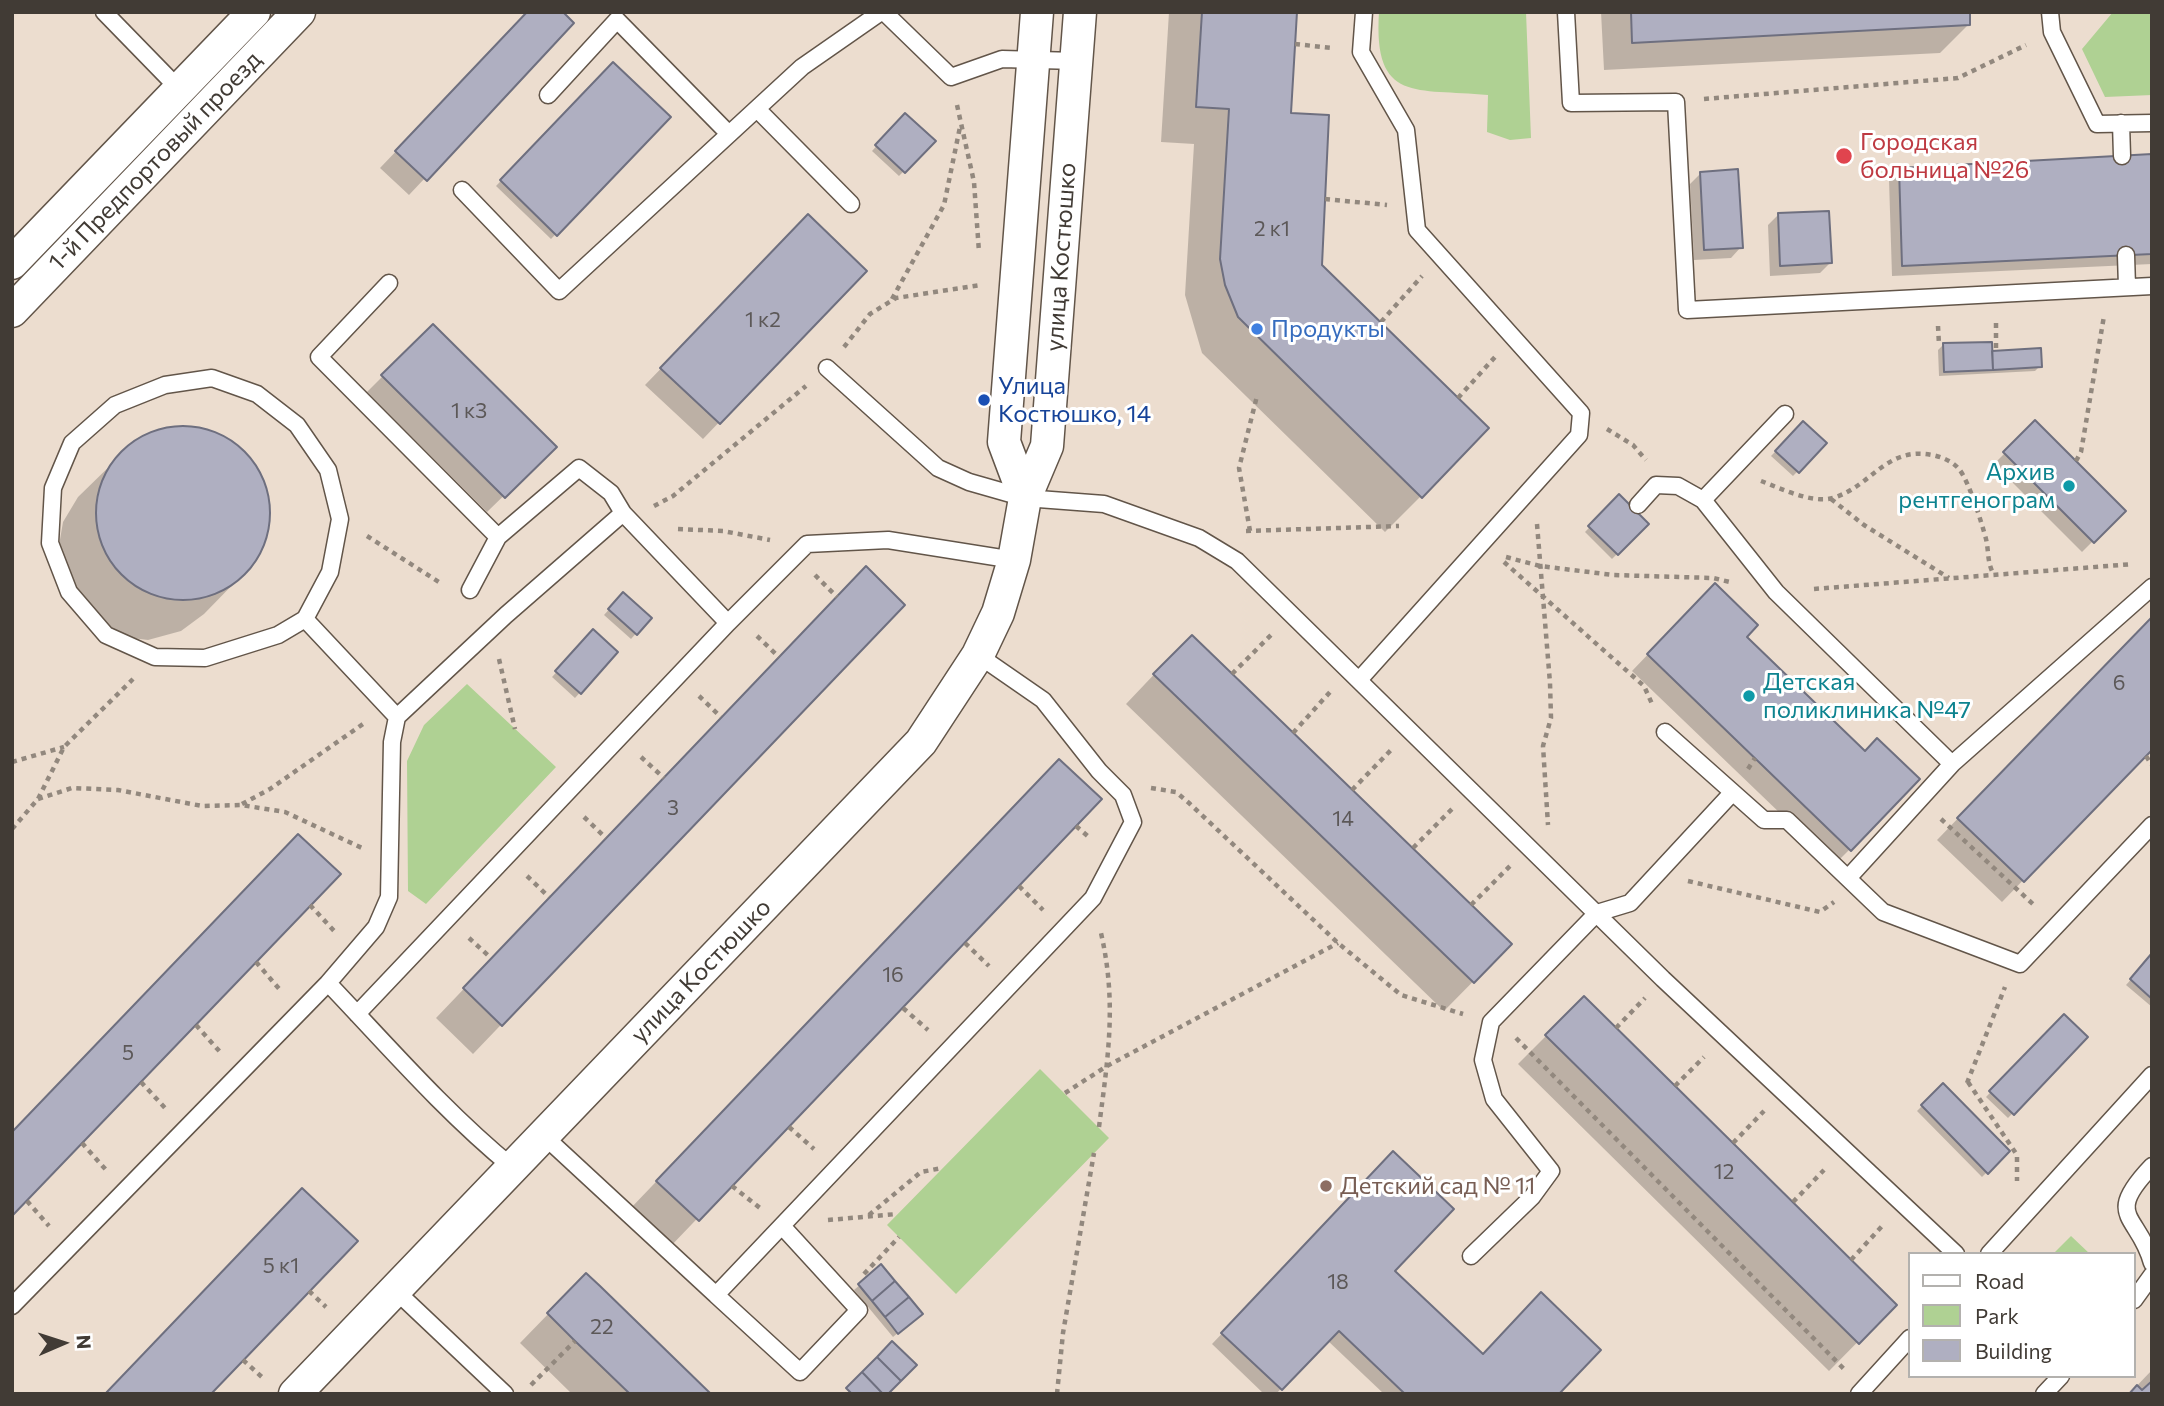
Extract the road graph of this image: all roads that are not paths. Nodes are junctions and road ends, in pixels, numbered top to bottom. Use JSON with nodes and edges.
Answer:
{"nodes":[{"id":1,"x":104,"y":12,"type":"edge"},
{"id":2,"x":254,"y":12,"type":"edge"},
{"id":3,"x":299,"y":12,"type":"edge"},
{"id":4,"x":883,"y":12,"type":"edge"},
{"id":5,"x":1037,"y":12,"type":"edge"},
{"id":6,"x":1080,"y":12,"type":"edge"},
{"id":7,"x":1364,"y":12,"type":"edge"},
{"id":8,"x":1566,"y":12,"type":"edge"},
{"id":9,"x":2050,"y":12,"type":"edge"},
{"id":10,"x":1034,"y":57,"type":"junction"},
{"id":11,"x":1076,"y":61,"type":"junction"},
{"id":12,"x":180,"y":90,"type":"junction"},
{"id":13,"x":548,"y":95,"type":"dead end"},
{"id":14,"x":757,"y":108,"type":"junction"},
{"id":15,"x":2121,"y":123,"type":"junction"},
{"id":16,"x":2152,"y":123,"type":"edge"},
{"id":17,"x":729,"y":134,"type":"junction"},
{"id":18,"x":2122,"y":156,"type":"dead end"},
{"id":19,"x":462,"y":190,"type":"dead end"},
{"id":20,"x":851,"y":204,"type":"dead end"},
{"id":21,"x":2126,"y":255,"type":"dead end"},
{"id":22,"x":12,"y":263,"type":"edge"},
{"id":23,"x":389,"y":283,"type":"dead end"},
{"id":24,"x":2152,"y":286,"type":"edge"},
{"id":25,"x":2127,"y":287,"type":"junction"},
{"id":26,"x":12,"y":311,"type":"edge"},
{"id":27,"x":827,"y":368,"type":"road end"},
{"id":28,"x":1785,"y":414,"type":"dead end"},
{"id":29,"x":1025,"y":498,"type":"junction"},
{"id":30,"x":1703,"y":500,"type":"junction"},
{"id":31,"x":1638,"y":505,"type":"dead end"},
{"id":32,"x":626,"y":516,"type":"junction"},
{"id":33,"x":498,"y":537,"type":"junction"},
{"id":34,"x":1014,"y":560,"type":"junction"},
{"id":35,"x":2152,"y":587,"type":"edge"},
{"id":36,"x":470,"y":590,"type":"dead end"},
{"id":37,"x":305,"y":619,"type":"junction"},
{"id":38,"x":728,"y":623,"type":"junction"},
{"id":39,"x":978,"y":655,"type":"junction"},
{"id":40,"x":1354,"y":676,"type":"junction"},
{"id":41,"x":392,"y":712,"type":"junction"},
{"id":42,"x":1665,"y":732,"type":"dead end"},
{"id":43,"x":1952,"y":764,"type":"junction"},
{"id":44,"x":1732,"y":793,"type":"junction"},
{"id":45,"x":2152,"y":825,"type":"edge"},
{"id":46,"x":1853,"y":881,"type":"junction"},
{"id":47,"x":1597,"y":913,"type":"junction"},
{"id":48,"x":328,"y":984,"type":"junction"},
{"id":49,"x":357,"y":1013,"type":"junction"},
{"id":50,"x":2152,"y":1075,"type":"edge"},
{"id":51,"x":543,"y":1135,"type":"junction"},
{"id":52,"x":2152,"y":1166,"type":"edge"},
{"id":53,"x":512,"y":1167,"type":"junction"},
{"id":54,"x":782,"y":1226,"type":"junction"},
{"id":55,"x":1954,"y":1252,"type":"edge"},
{"id":56,"x":1991,"y":1252,"type":"edge"},
{"id":57,"x":1471,"y":1256,"type":"dead end"},
{"id":58,"x":2152,"y":1263,"type":"edge"},
{"id":59,"x":2152,"y":1275,"type":"edge"},
{"id":60,"x":395,"y":1290,"type":"junction"},
{"id":61,"x":716,"y":1295,"type":"junction"},
{"id":62,"x":2136,"y":1297,"type":"edge"},
{"id":63,"x":12,"y":1306,"type":"edge"},
{"id":64,"x":1909,"y":1339,"type":"edge"},
{"id":65,"x":2059,"y":1378,"type":"edge"},
{"id":66,"x":1861,"y":1391,"type":"edge"},
{"id":67,"x":295,"y":1394,"type":"edge"},
{"id":68,"x":505,"y":1394,"type":"edge"},
{"id":69,"x":2044,"y":1394,"type":"edge"}],
"edges":[{"from":1,"to":12,"type":"lane"},
{"from":2,"to":12,"type":"street","name":"1-й Предпортовый проезд"},
{"from":3,"to":26,"type":"street","name":"1-й Предпортовый проезд"},
{"from":4,"to":10,"type":"lane"},
{"from":4,"to":14,"type":"lane"},
{"from":5,"to":10,"type":"street","name":"улица Костюшко"},
{"from":6,"to":11,"type":"street","name":"улица Костюшко"},
{"from":7,"to":40,"type":"lane"},
{"from":8,"to":25,"type":"lane"},
{"from":9,"to":15,"type":"lane"},
{"from":10,"to":11,"type":"lane"},
{"from":10,"to":29,"type":"street","name":"улица Костюшко"},
{"from":11,"to":29,"type":"street","name":"улица Костюшко"},
{"from":12,"to":22,"type":"street","name":"1-й Предпортовый проезд"},
{"from":13,"to":17,"type":"lane"},
{"from":14,"to":17,"type":"lane"},
{"from":14,"to":20,"type":"lane"},
{"from":15,"to":16,"type":"lane"},
{"from":15,"to":18,"type":"lane"},
{"from":17,"to":19,"type":"lane"},
{"from":21,"to":25,"type":"lane"},
{"from":23,"to":33,"type":"lane"},
{"from":24,"to":25,"type":"lane"},
{"from":27,"to":29,"type":"lane"},
{"from":28,"to":30,"type":"lane"},
{"from":29,"to":34,"type":"street","name":"улица Костюшко"},
{"from":29,"to":40,"type":"lane"},
{"from":30,"to":31,"type":"lane"},
{"from":30,"to":43,"type":"lane"},
{"from":32,"to":33,"type":"lane"},
{"from":32,"to":38,"type":"lane"},
{"from":32,"to":41,"type":"lane"},
{"from":33,"to":36,"type":"lane"},
{"from":34,"to":38,"type":"lane"},
{"from":34,"to":39,"type":"street","name":"улица Костюшко"},
{"from":35,"to":43,"type":"lane"},
{"from":37,"to":37,"type":"lane"},
{"from":37,"to":41,"type":"lane"},
{"from":38,"to":49,"type":"lane"},
{"from":39,"to":51,"type":"street","name":"улица Костюшко"},
{"from":39,"to":54,"type":"lane"},
{"from":40,"to":47,"type":"lane"},
{"from":41,"to":48,"type":"lane"},
{"from":42,"to":44,"type":"lane"},
{"from":43,"to":46,"type":"lane"},
{"from":44,"to":46,"type":"lane"},
{"from":44,"to":47,"type":"lane"},
{"from":45,"to":46,"type":"lane"},
{"from":47,"to":55,"type":"lane"},
{"from":47,"to":57,"type":"lane"},
{"from":48,"to":49,"type":"lane"},
{"from":48,"to":63,"type":"lane"},
{"from":49,"to":53,"type":"lane"},
{"from":50,"to":56,"type":"lane"},
{"from":51,"to":53,"type":"street","name":"улица Костюшко"},
{"from":51,"to":61,"type":"lane"},
{"from":52,"to":58,"type":"lane"},
{"from":53,"to":60,"type":"street","name":"улица Костюшко"},
{"from":54,"to":61,"type":"lane"},
{"from":54,"to":61,"type":"lane"},
{"from":59,"to":62,"type":"lane"},
{"from":60,"to":67,"type":"street","name":"улица Костюшко"},
{"from":60,"to":68,"type":"lane"},
{"from":64,"to":66,"type":"lane"},
{"from":65,"to":69,"type":"lane"}]}
